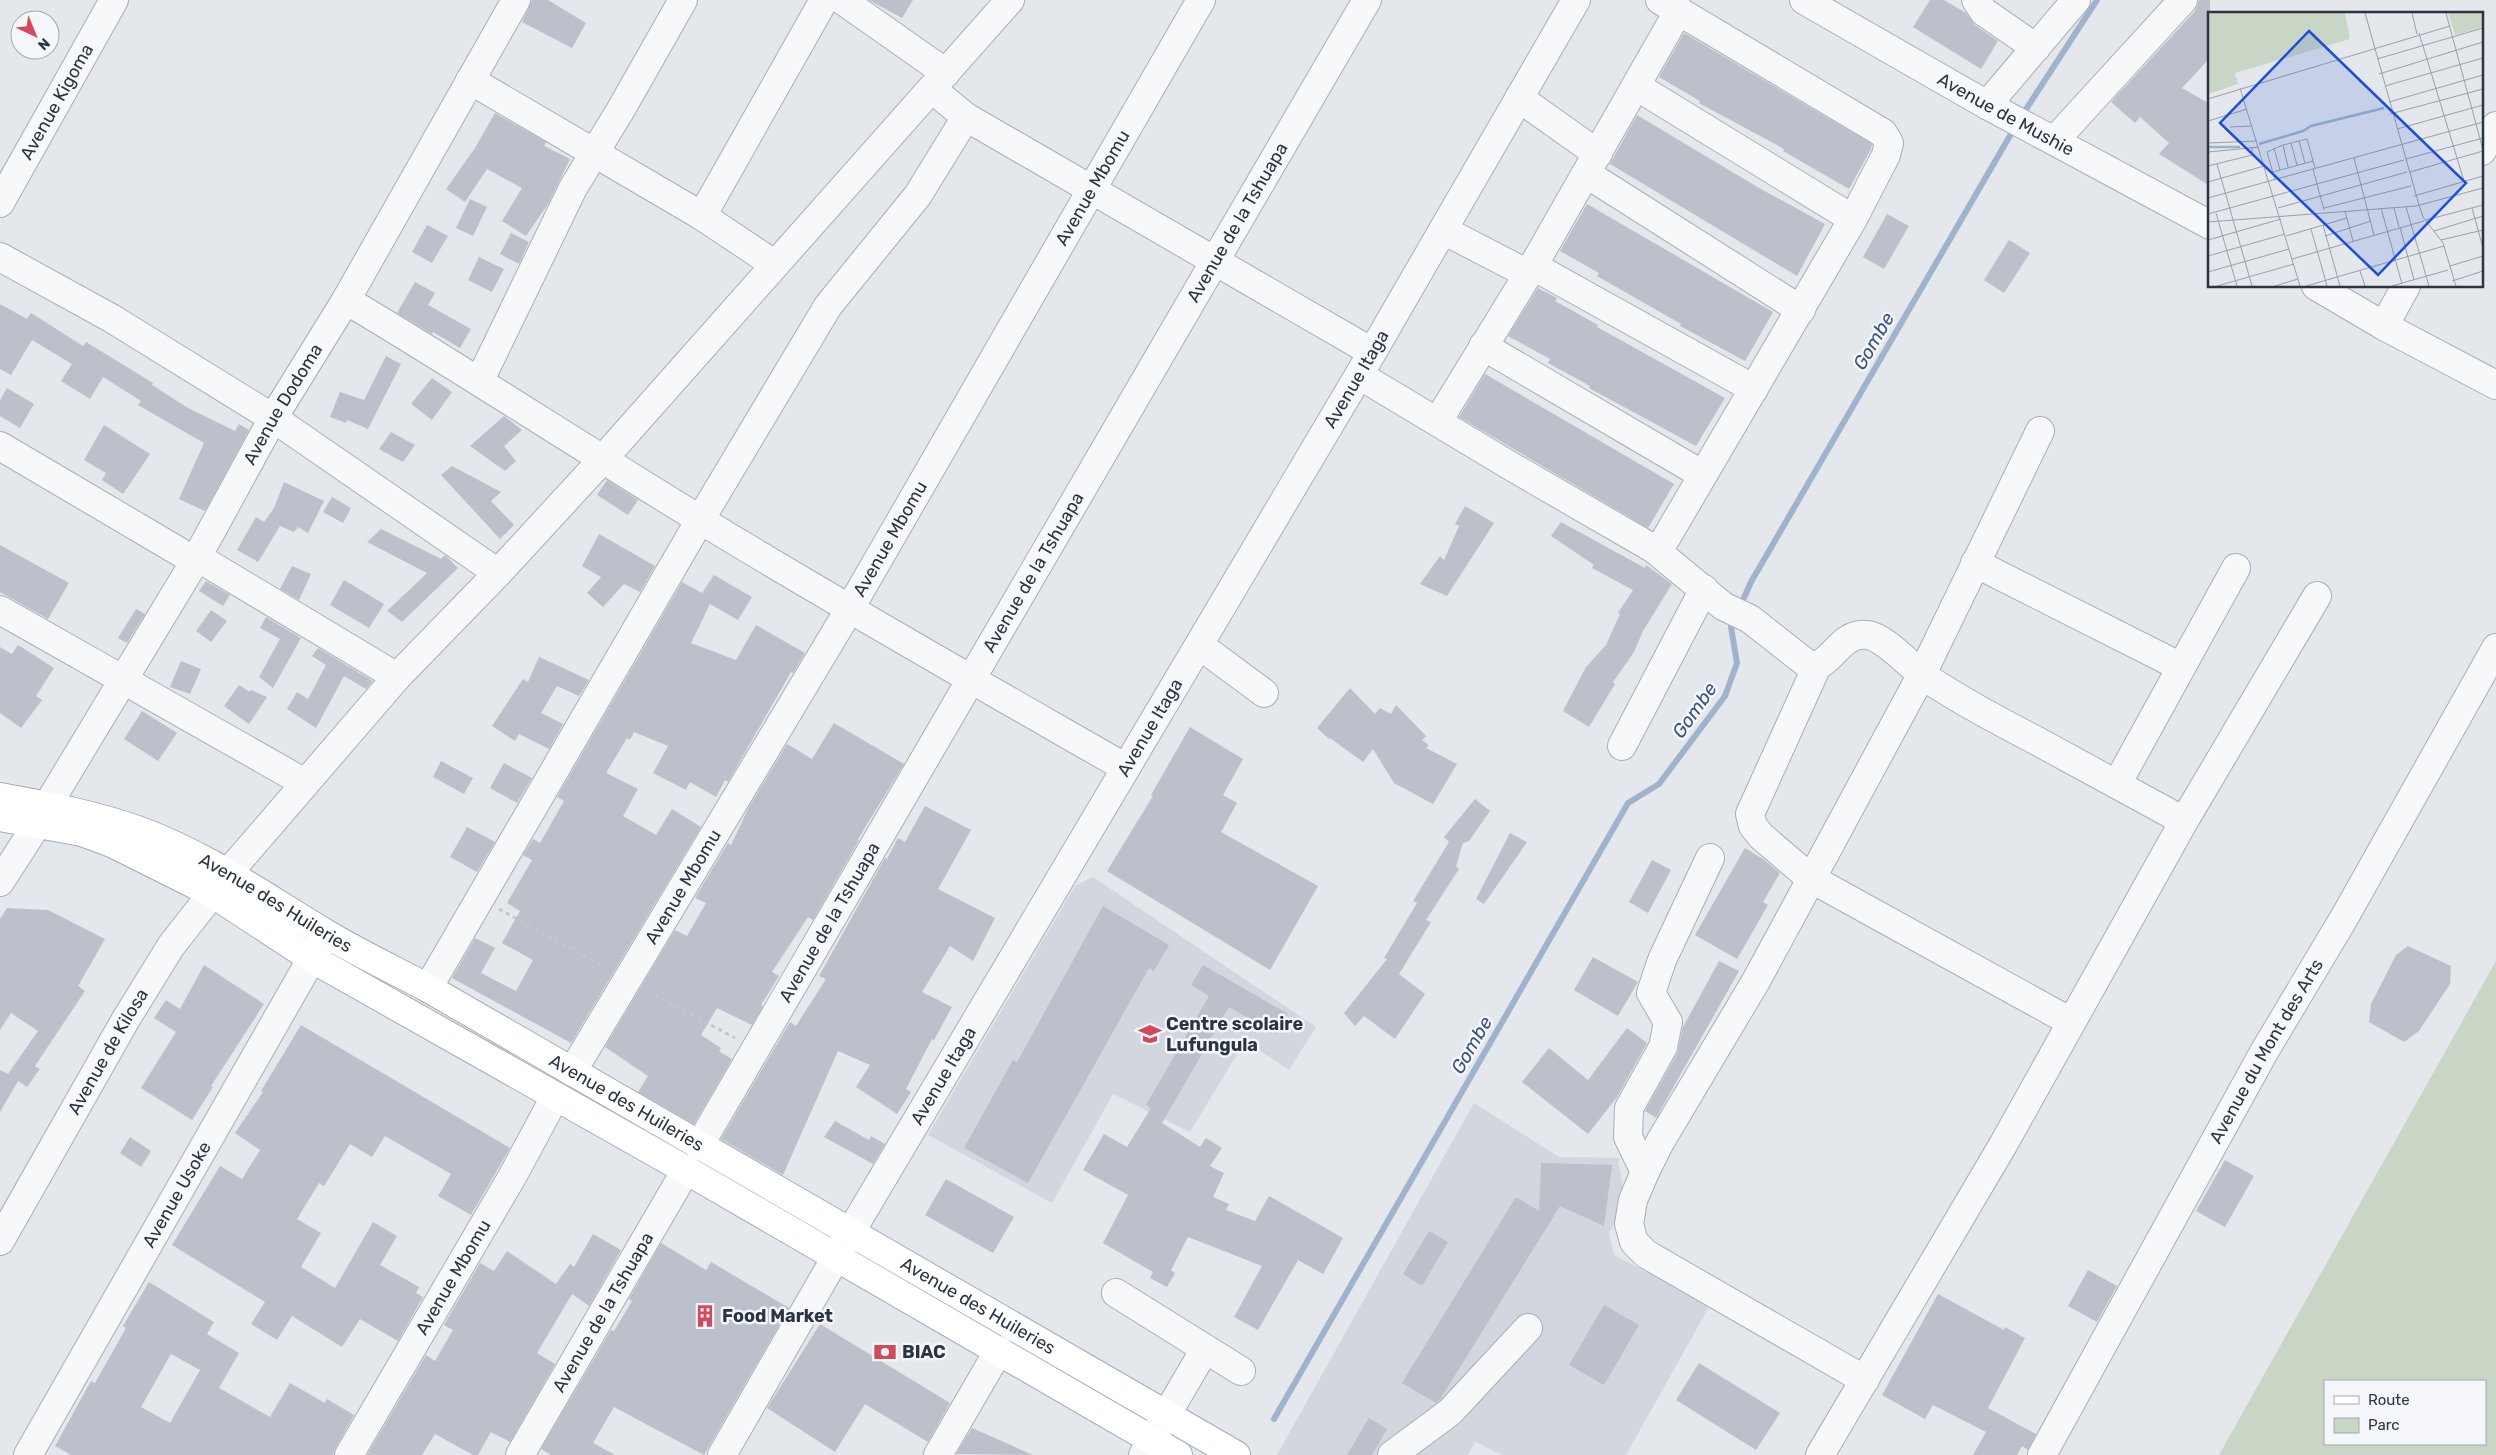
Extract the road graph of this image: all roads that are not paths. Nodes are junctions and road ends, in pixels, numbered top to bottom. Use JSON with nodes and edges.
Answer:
{"nodes":[{"id":1,"x":114,"y":0,"type":"edge"},
{"id":2,"x":516,"y":0,"type":"edge"},
{"id":3,"x":682,"y":0,"type":"edge"},
{"id":4,"x":824,"y":0,"type":"edge"},
{"id":5,"x":842,"y":0,"type":"edge"},
{"id":6,"x":1010,"y":0,"type":"edge"},
{"id":7,"x":1201,"y":0,"type":"edge"},
{"id":8,"x":1367,"y":0,"type":"edge"},
{"id":9,"x":1576,"y":0,"type":"edge"},
{"id":10,"x":1804,"y":0,"type":"edge"},
{"id":11,"x":1976,"y":0,"type":"edge"},
{"id":12,"x":2076,"y":0,"type":"edge"},
{"id":13,"x":2183,"y":0,"type":"edge"},
{"id":14,"x":1669,"y":5,"type":"edge"},
{"id":15,"x":2036,"y":48,"type":"junction"},
{"id":16,"x":470,"y":80,"type":"junction"},
{"id":17,"x":940,"y":81,"type":"junction"},
{"id":18,"x":1636,"y":86,"type":"junction"},
{"id":19,"x":1519,"y":98,"type":"junction"},
{"id":20,"x":1996,"y":109,"type":"junction"},
{"id":21,"x":966,"y":117,"type":"junction"},
{"id":22,"x":2496,"y":126,"type":"edge"},
{"id":23,"x":2050,"y":137,"type":"junction"},
{"id":24,"x":2484,"y":147,"type":"edge"},
{"id":25,"x":596,"y":153,"type":"junction"},
{"id":26,"x":1592,"y":164,"type":"junction"},
{"id":27,"x":1090,"y":190,"type":"junction"},
{"id":28,"x":0,"y":204,"type":"edge"},
{"id":29,"x":702,"y":216,"type":"junction"},
{"id":30,"x":1853,"y":219,"type":"junction"},
{"id":31,"x":2208,"y":222,"type":"edge"},
{"id":32,"x":1443,"y":230,"type":"junction"},
{"id":33,"x":0,"y":257,"type":"edge"},
{"id":34,"x":1215,"y":262,"type":"junction"},
{"id":35,"x":774,"y":264,"type":"junction"},
{"id":36,"x":1530,"y":270,"type":"junction"},
{"id":37,"x":2319,"y":288,"type":"edge"},
{"id":38,"x":2405,"y":288,"type":"edge"},
{"id":39,"x":346,"y":300,"type":"junction"},
{"id":40,"x":1800,"y":310,"type":"junction"},
{"id":41,"x":2384,"y":326,"type":"junction"},
{"id":42,"x":1483,"y":346,"type":"junction"},
{"id":43,"x":1366,"y":364,"type":"junction"},
{"id":44,"x":480,"y":380,"type":"junction"},
{"id":45,"x":2496,"y":385,"type":"edge"},
{"id":46,"x":1754,"y":389,"type":"junction"},
{"id":47,"x":273,"y":418,"type":"junction"},
{"id":48,"x":1438,"y":421,"type":"junction"},
{"id":49,"x":2040,"y":431,"type":"dead end"},
{"id":50,"x":0,"y":446,"type":"edge"},
{"id":51,"x":603,"y":459,"type":"junction"},
{"id":52,"x":1703,"y":475,"type":"junction"},
{"id":53,"x":700,"y":520,"type":"junction"},
{"id":54,"x":1654,"y":549,"type":"junction"},
{"id":55,"x":196,"y":559,"type":"junction"},
{"id":56,"x":1975,"y":563,"type":"junction"},
{"id":57,"x":2236,"y":568,"type":"dead end"},
{"id":58,"x":498,"y":573,"type":"junction"},
{"id":59,"x":2317,"y":596,"type":"dead end"},
{"id":60,"x":1714,"y":598,"type":"junction"},
{"id":61,"x":0,"y":610,"type":"edge"},
{"id":62,"x":849,"y":610,"type":"junction"},
{"id":63,"x":1199,"y":645,"type":"junction"},
{"id":64,"x":2496,"y":648,"type":"edge"},
{"id":65,"x":1817,"y":666,"type":"junction"},
{"id":66,"x":2181,"y":667,"type":"junction"},
{"id":67,"x":1922,"y":674,"type":"junction"},
{"id":68,"x":397,"y":677,"type":"junction"},
{"id":69,"x":124,"y":678,"type":"junction"},
{"id":70,"x":971,"y":679,"type":"junction"},
{"id":71,"x":1264,"y":694,"type":"dead end"},
{"id":72,"x":1622,"y":746,"type":"dead end"},
{"id":73,"x":1126,"y":768,"type":"junction"},
{"id":74,"x":305,"y":783,"type":"junction"},
{"id":75,"x":2117,"y":784,"type":"junction"},
{"id":76,"x":0,"y":798,"type":"edge"},
{"id":77,"x":43,"y":815,"type":"junction"},
{"id":78,"x":0,"y":818,"type":"edge"},
{"id":79,"x":2184,"y":821,"type":"junction"},
{"id":80,"x":1710,"y":858,"type":"dead end"},
{"id":81,"x":229,"y":872,"type":"junction"},
{"id":82,"x":1810,"y":878,"type":"junction"},
{"id":83,"x":0,"y":882,"type":"edge"},
{"id":84,"x":212,"y":893,"type":"junction"},
{"id":85,"x":326,"y":934,"type":"junction"},
{"id":86,"x":311,"y":958,"type":"junction"},
{"id":87,"x":428,"y":988,"type":"junction"},
{"id":88,"x":2071,"y":1022,"type":"junction"},
{"id":89,"x":572,"y":1072,"type":"junction"},
{"id":90,"x":556,"y":1097,"type":"junction"},
{"id":91,"x":699,"y":1146,"type":"junction"},
{"id":92,"x":686,"y":1170,"type":"junction"},
{"id":93,"x":1645,"y":1172,"type":"junction"},
{"id":94,"x":850,"y":1233,"type":"junction"},
{"id":95,"x":0,"y":1242,"type":"edge"},
{"id":96,"x":836,"y":1258,"type":"junction"},
{"id":97,"x":1116,"y":1293,"type":"dead end"},
{"id":98,"x":1528,"y":1328,"type":"dead end"},
{"id":99,"x":1205,"y":1349,"type":"junction"},
{"id":100,"x":999,"y":1350,"type":"junction"},
{"id":101,"x":1241,"y":1371,"type":"dead end"},
{"id":102,"x":1865,"y":1380,"type":"junction"},
{"id":103,"x":1167,"y":1415,"type":"junction"},
{"id":104,"x":1148,"y":1448,"type":"edge"},
{"id":105,"x":38,"y":1452,"type":"edge"},
{"id":106,"x":349,"y":1455,"type":"edge"},
{"id":107,"x":520,"y":1455,"type":"edge"},
{"id":108,"x":722,"y":1455,"type":"edge"},
{"id":109,"x":938,"y":1455,"type":"edge"},
{"id":110,"x":1178,"y":1455,"type":"edge"},
{"id":111,"x":1236,"y":1455,"type":"edge"},
{"id":112,"x":1392,"y":1455,"type":"edge"},
{"id":113,"x":1820,"y":1455,"type":"edge"},
{"id":114,"x":2042,"y":1455,"type":"edge"}],
"edges":[{"from":1,"to":28,"type":"street","name":"Avenue Kigoma"},
{"from":2,"to":16,"type":"street","name":"Avenue Dodoma"},
{"from":3,"to":25,"type":"street"},
{"from":4,"to":29,"type":"street"},
{"from":5,"to":17,"type":"street"},
{"from":6,"to":17,"type":"street","name":"Avenue de Kilosa"},
{"from":7,"to":27,"type":"street","name":"Avenue Mbomu"},
{"from":8,"to":34,"type":"street","name":"Avenue de la Tshuapa"},
{"from":9,"to":19,"type":"street","name":"Avenue Itaga"},
{"from":10,"to":20,"type":"street","name":"Avenue de Mushie"},
{"from":11,"to":15,"type":"street"},
{"from":12,"to":15,"type":"street"},
{"from":13,"to":23,"type":"street"},
{"from":14,"to":18,"type":"street"},
{"from":14,"to":30,"type":"street"},
{"from":15,"to":20,"type":"street"},
{"from":16,"to":25,"type":"street"},
{"from":16,"to":39,"type":"street","name":"Avenue Dodoma"},
{"from":17,"to":21,"type":"street"},
{"from":17,"to":35,"type":"street","name":"Avenue de Kilosa"},
{"from":18,"to":26,"type":"street"},
{"from":18,"to":30,"type":"street"},
{"from":19,"to":26,"type":"street"},
{"from":19,"to":32,"type":"street","name":"Avenue Itaga"},
{"from":20,"to":23,"type":"street","name":"Avenue de Mushie"},
{"from":21,"to":27,"type":"street"},
{"from":21,"to":53,"type":"street"},
{"from":22,"to":24,"type":"street"},
{"from":23,"to":31,"type":"street","name":"Avenue de Mushie"},
{"from":25,"to":29,"type":"street"},
{"from":25,"to":44,"type":"street"},
{"from":26,"to":36,"type":"street"},
{"from":26,"to":40,"type":"street"},
{"from":27,"to":34,"type":"street"},
{"from":27,"to":62,"type":"street","name":"Avenue Mbomu"},
{"from":29,"to":35,"type":"street"},
{"from":30,"to":40,"type":"street"},
{"from":32,"to":36,"type":"street"},
{"from":32,"to":43,"type":"street","name":"Avenue Itaga"},
{"from":33,"to":47,"type":"street"},
{"from":34,"to":43,"type":"street"},
{"from":34,"to":70,"type":"street","name":"Avenue de la Tshuapa"},
{"from":35,"to":51,"type":"street","name":"Avenue de Kilosa"},
{"from":36,"to":42,"type":"street"},
{"from":36,"to":46,"type":"street"},
{"from":37,"to":41,"type":"street"},
{"from":38,"to":41,"type":"street"},
{"from":39,"to":44,"type":"street"},
{"from":39,"to":47,"type":"street","name":"Avenue Dodoma"},
{"from":40,"to":46,"type":"street"},
{"from":41,"to":45,"type":"street"},
{"from":42,"to":48,"type":"street"},
{"from":42,"to":52,"type":"street"},
{"from":43,"to":48,"type":"street"},
{"from":43,"to":63,"type":"street","name":"Avenue Itaga"},
{"from":44,"to":51,"type":"street"},
{"from":46,"to":52,"type":"street"},
{"from":47,"to":55,"type":"street","name":"Avenue Dodoma"},
{"from":47,"to":58,"type":"street"},
{"from":48,"to":54,"type":"street"},
{"from":49,"to":56,"type":"street"},
{"from":50,"to":55,"type":"street"},
{"from":51,"to":53,"type":"street"},
{"from":51,"to":58,"type":"street","name":"Avenue de Kilosa"},
{"from":52,"to":54,"type":"street"},
{"from":53,"to":62,"type":"street"},
{"from":53,"to":87,"type":"street"},
{"from":54,"to":60,"type":"street"},
{"from":55,"to":68,"type":"street"},
{"from":55,"to":69,"type":"street","name":"Avenue Dodoma"},
{"from":56,"to":66,"type":"street"},
{"from":56,"to":67,"type":"street"},
{"from":57,"to":66,"type":"street"},
{"from":58,"to":68,"type":"street","name":"Avenue de Kilosa"},
{"from":59,"to":79,"type":"street"},
{"from":60,"to":65,"type":"street"},
{"from":60,"to":72,"type":"street"},
{"from":61,"to":69,"type":"street"},
{"from":62,"to":70,"type":"street"},
{"from":62,"to":89,"type":"street","name":"Avenue Mbomu"},
{"from":63,"to":71,"type":"street"},
{"from":63,"to":73,"type":"street","name":"Avenue Itaga"},
{"from":64,"to":114,"type":"street","name":"Avenue du Mont des Arts"},
{"from":65,"to":67,"type":"street"},
{"from":65,"to":82,"type":"street"},
{"from":66,"to":75,"type":"street"},
{"from":67,"to":75,"type":"street"},
{"from":67,"to":82,"type":"street"},
{"from":68,"to":74,"type":"street","name":"Avenue de Kilosa"},
{"from":69,"to":74,"type":"street"},
{"from":69,"to":77,"type":"street","name":"Avenue Dodoma"},
{"from":70,"to":73,"type":"street"},
{"from":70,"to":91,"type":"street","name":"Avenue de la Tshuapa"},
{"from":73,"to":94,"type":"street","name":"Avenue Itaga"},
{"from":74,"to":81,"type":"street","name":"Avenue de Kilosa"},
{"from":75,"to":79,"type":"street"},
{"from":76,"to":77,"type":"main road","name":"Avenue des Huileries"},
{"from":77,"to":78,"type":"main road","name":"Avenue des Huileries"},
{"from":77,"to":81,"type":"main road","name":"Avenue des Huileries"},
{"from":77,"to":83,"type":"street","name":"Avenue Dodoma"},
{"from":77,"to":84,"type":"main road","name":"Avenue des Huileries"},
{"from":79,"to":88,"type":"street"},
{"from":80,"to":93,"type":"street"},
{"from":81,"to":84,"type":"street","name":"Avenue de Kilosa"},
{"from":81,"to":85,"type":"main road","name":"Avenue des Huileries"},
{"from":82,"to":88,"type":"street"},
{"from":82,"to":93,"type":"street"},
{"from":84,"to":86,"type":"main road","name":"Avenue des Huileries"},
{"from":84,"to":95,"type":"street","name":"Avenue de Kilosa"},
{"from":85,"to":86,"type":"street","name":"Avenue Usoke"},
{"from":85,"to":87,"type":"main road","name":"Avenue des Huileries"},
{"from":86,"to":90,"type":"main road","name":"Avenue des Huileries"},
{"from":86,"to":105,"type":"street","name":"Avenue Usoke"},
{"from":87,"to":89,"type":"main road","name":"Avenue des Huileries"},
{"from":88,"to":102,"type":"street"},
{"from":89,"to":91,"type":"main road","name":"Avenue des Huileries"},
{"from":90,"to":92,"type":"main road","name":"Avenue des Huileries"},
{"from":90,"to":106,"type":"street","name":"Avenue Mbomu"},
{"from":91,"to":94,"type":"main road","name":"Avenue des Huileries"},
{"from":92,"to":96,"type":"main road","name":"Avenue des Huileries"},
{"from":92,"to":107,"type":"street","name":"Avenue de la Tshuapa"},
{"from":93,"to":102,"type":"street"},
{"from":94,"to":96,"type":"street","name":"Avenue Itaga"},
{"from":94,"to":103,"type":"main road","name":"Avenue des Huileries"},
{"from":96,"to":100,"type":"main road","name":"Avenue des Huileries"},
{"from":96,"to":108,"type":"street","name":"Avenue Itaga"},
{"from":97,"to":99,"type":"street"},
{"from":98,"to":112,"type":"street"},
{"from":99,"to":101,"type":"street"},
{"from":99,"to":103,"type":"street"},
{"from":100,"to":104,"type":"main road","name":"Avenue des Huileries"},
{"from":100,"to":109,"type":"street"},
{"from":102,"to":113,"type":"street"},
{"from":103,"to":104,"type":"street"},
{"from":103,"to":111,"type":"main road","name":"Avenue des Huileries"},
{"from":104,"to":110,"type":"main road","name":"Avenue des Huileries"}]}
